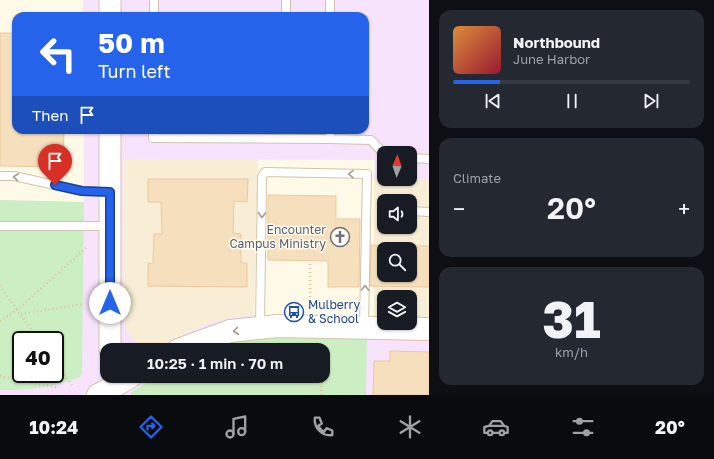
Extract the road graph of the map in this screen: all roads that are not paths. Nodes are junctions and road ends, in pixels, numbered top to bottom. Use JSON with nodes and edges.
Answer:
{"nodes":[{"id":1,"x":110,"y":0,"type":"edge"},
{"id":2,"x":154,"y":0,"type":"edge"},
{"id":3,"x":286,"y":0,"type":"edge"},
{"id":4,"x":330,"y":0,"type":"edge"},
{"id":5,"x":110,"y":12,"type":"edge"},
{"id":6,"x":154,"y":12,"type":"edge"},
{"id":7,"x":286,"y":12,"type":"edge"},
{"id":8,"x":330,"y":12,"type":"edge"},
{"id":9,"x":110,"y":134,"type":"edge"},
{"id":10,"x":153,"y":134,"type":"edge"},
{"id":11,"x":284,"y":134,"type":"edge"},
{"id":12,"x":330,"y":134,"type":"edge"},
{"id":13,"x":284,"y":139,"type":"junction"},
{"id":14,"x":330,"y":139,"type":"junction"},
{"id":15,"x":377,"y":146,"type":"edge"},
{"id":16,"x":417,"y":158,"type":"edge"},
{"id":17,"x":429,"y":159,"type":"edge"},
{"id":18,"x":0,"y":176,"type":"edge"},
{"id":19,"x":110,"y":192,"type":"junction"},
{"id":20,"x":417,"y":212,"type":"edge"},
{"id":21,"x":429,"y":212,"type":"edge"},
{"id":22,"x":0,"y":226,"type":"edge"},
{"id":23,"x":110,"y":226,"type":"junction"},
{"id":24,"x":364,"y":327,"type":"junction"},
{"id":25,"x":260,"y":328,"type":"junction"},
{"id":26,"x":429,"y":329,"type":"edge"},
{"id":27,"x":110,"y":343,"type":"edge"},
{"id":28,"x":197,"y":343,"type":"edge"},
{"id":29,"x":114,"y":383,"type":"edge"},
{"id":30,"x":105,"y":387,"type":"edge"}],
"edges":[{"from":1,"to":5,"type":"street"},
{"from":2,"to":6,"type":"lane"},
{"from":3,"to":7,"type":"lane"},
{"from":4,"to":8,"type":"lane"},
{"from":9,"to":19,"type":"street"},
{"from":10,"to":13,"type":"lane"},
{"from":11,"to":13,"type":"lane"},
{"from":12,"to":14,"type":"lane"},
{"from":13,"to":14,"type":"lane"},
{"from":14,"to":15,"type":"lane"},
{"from":16,"to":17,"type":"lane"},
{"from":19,"to":18,"type":"lane","one_way":true},
{"from":19,"to":23,"type":"street"},
{"from":20,"to":21,"type":"lane"},
{"from":22,"to":23,"type":"lane"},
{"from":23,"to":27,"type":"street"},
{"from":24,"to":25,"type":"main road"},
{"from":24,"to":25,"type":"lane","one_way":true},
{"from":24,"to":26,"type":"main road"},
{"from":25,"to":28,"type":"main road","one_way":true},
{"from":29,"to":30,"type":"main road"}]}
